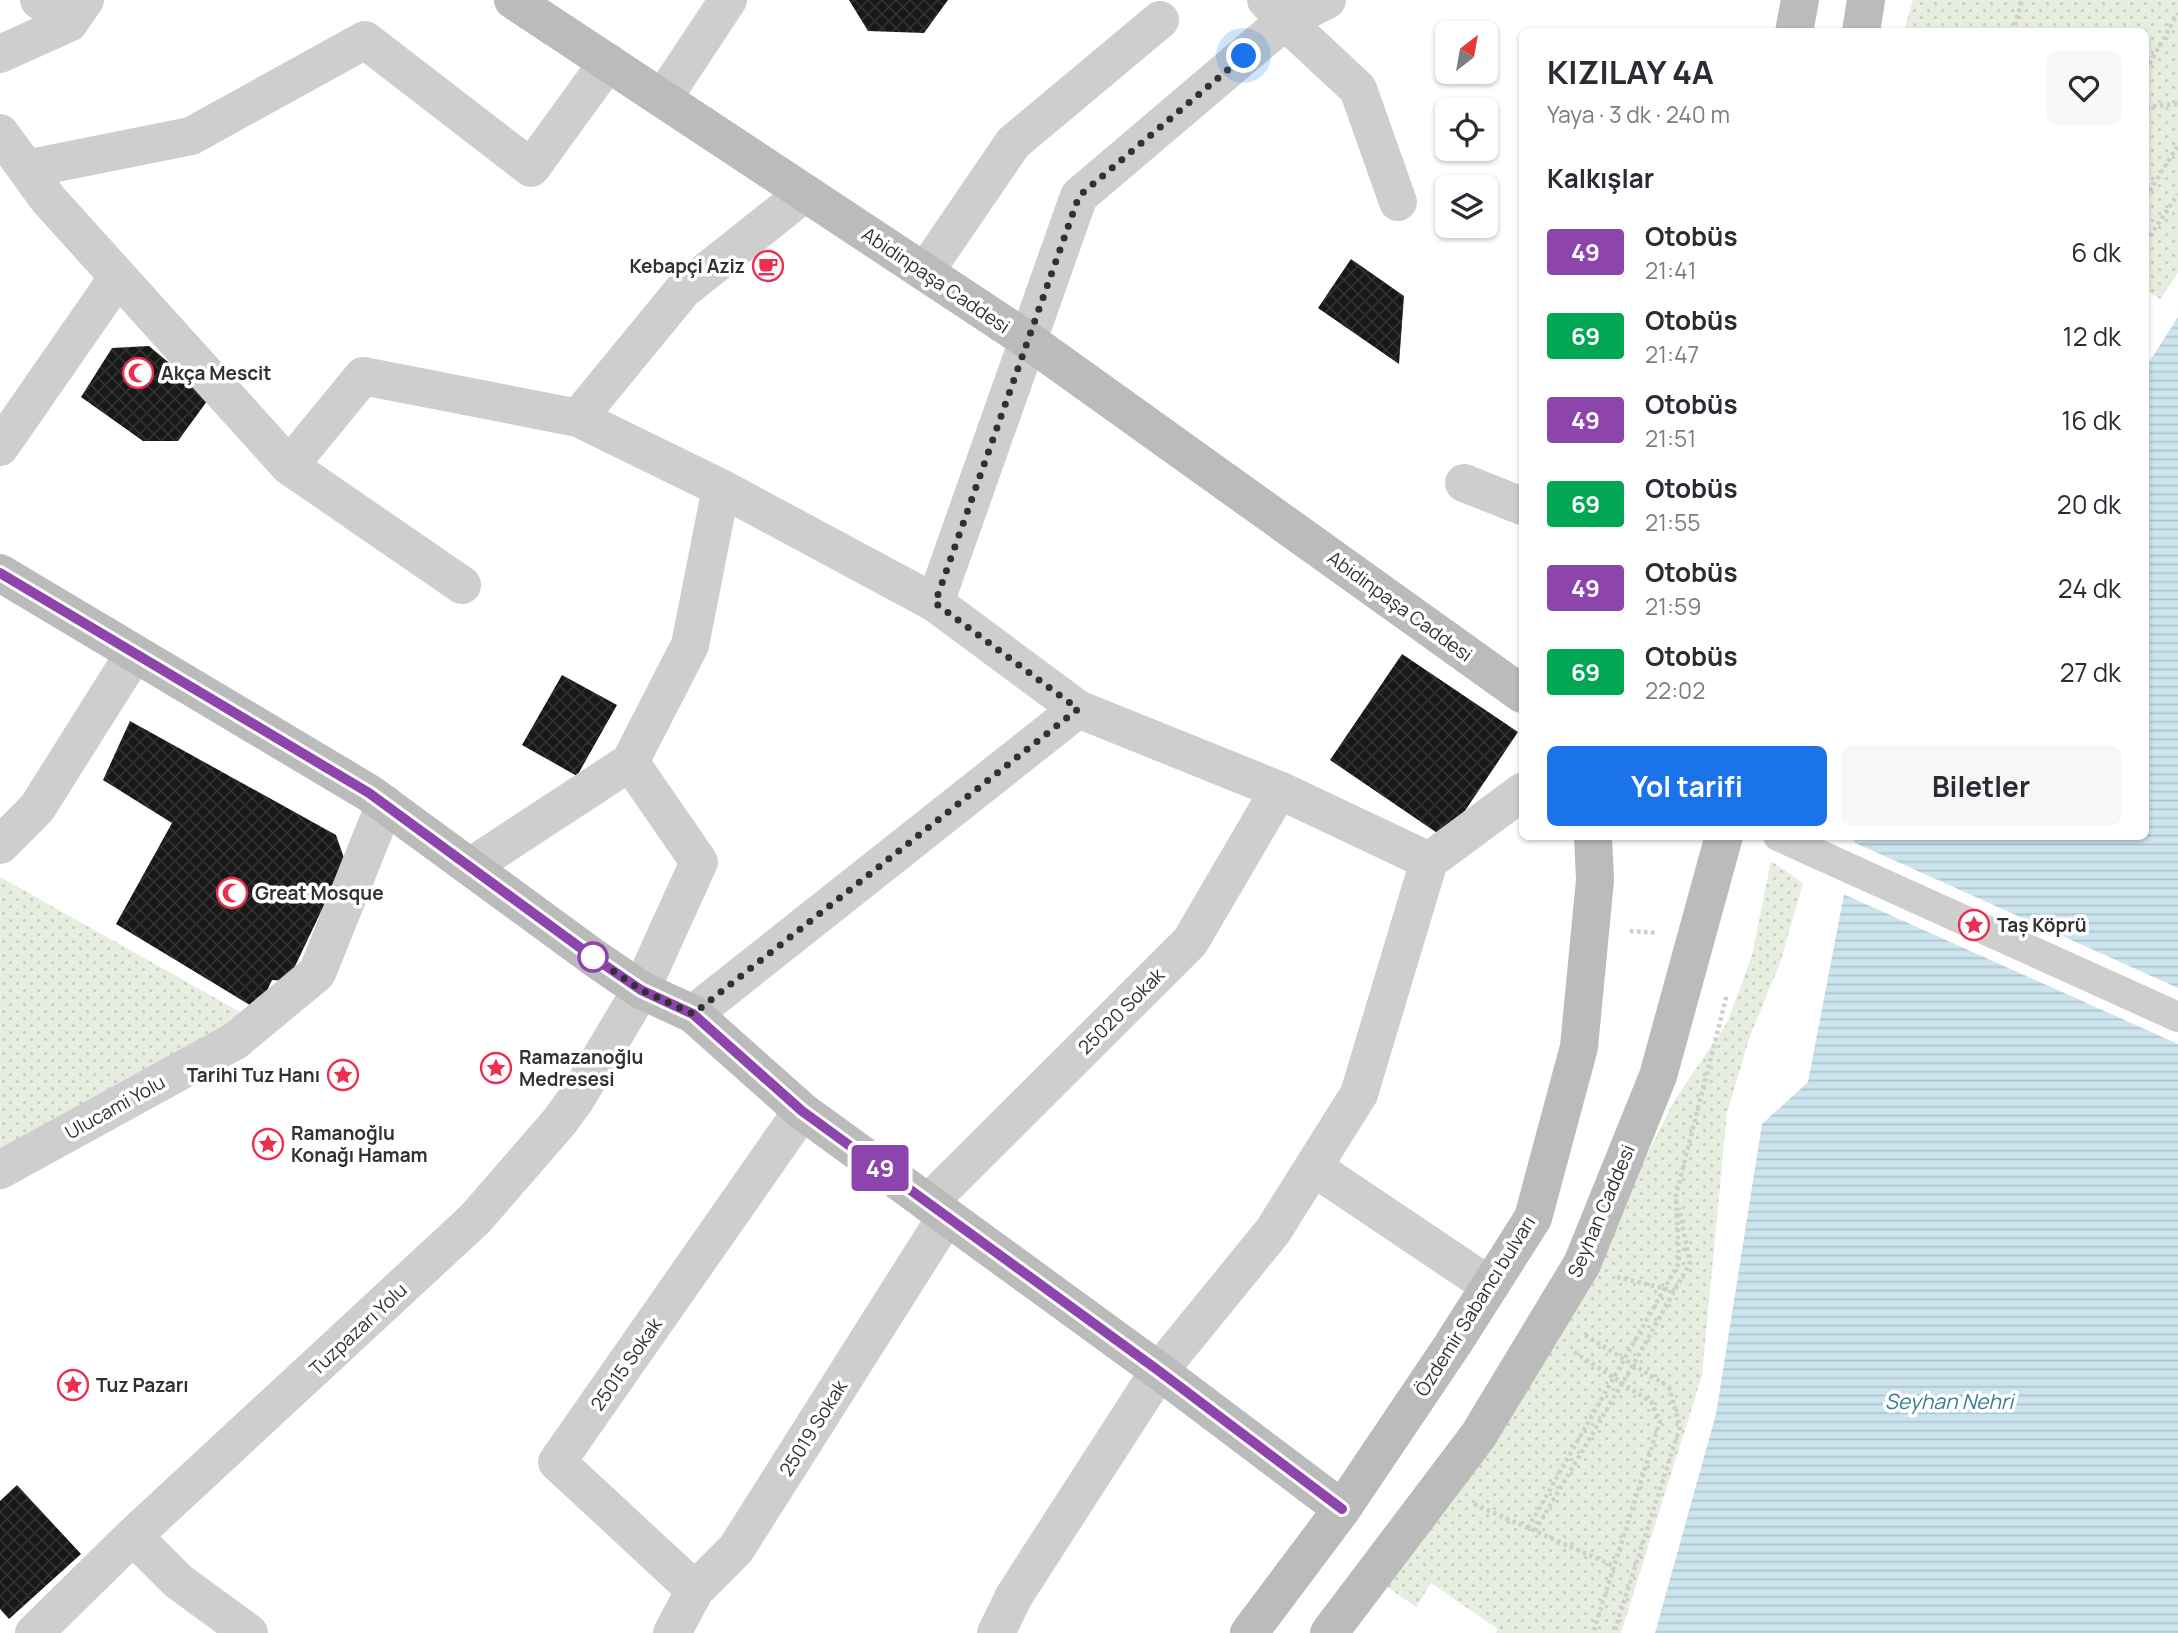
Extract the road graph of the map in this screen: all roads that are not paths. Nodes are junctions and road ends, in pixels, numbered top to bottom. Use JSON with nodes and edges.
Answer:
{"nodes":[{"id":1,"x":39,"y":0,"type":"edge"},
{"id":2,"x":513,"y":0,"type":"edge"},
{"id":3,"x":728,"y":0,"type":"edge"},
{"id":4,"x":1327,"y":0,"type":"edge"},
{"id":5,"x":1800,"y":0,"type":"edge"},
{"id":6,"x":1866,"y":0,"type":"edge"},
{"id":7,"x":1275,"y":10,"type":"edge"},
{"id":8,"x":77,"y":11,"type":"edge"},
{"id":9,"x":1160,"y":20,"type":"dead end"},
{"id":10,"x":1795,"y":28,"type":"edge"},
{"id":11,"x":1862,"y":28,"type":"edge"},
{"id":12,"x":0,"y":54,"type":"edge"},
{"id":13,"x":608,"y":62,"type":"junction"},
{"id":14,"x":663,"y":99,"type":"junction"},
{"id":15,"x":0,"y":133,"type":"edge"},
{"id":16,"x":26,"y":169,"type":"junction"},
{"id":17,"x":805,"y":193,"type":"junction"},
{"id":18,"x":1398,"y":202,"type":"dead end"},
{"id":19,"x":925,"y":272,"type":"junction"},
{"id":20,"x":118,"y":277,"type":"junction"},
{"id":21,"x":1029,"y":341,"type":"junction"},
{"id":22,"x":578,"y":418,"type":"junction"},
{"id":23,"x":0,"y":447,"type":"edge"},
{"id":24,"x":289,"y":466,"type":"junction"},
{"id":25,"x":1464,"y":483,"type":"dead end"},
{"id":26,"x":721,"y":488,"type":"junction"},
{"id":27,"x":1519,"y":505,"type":"edge"},
{"id":28,"x":0,"y":573,"type":"edge"},
{"id":29,"x":462,"y":585,"type":"dead end"},
{"id":30,"x":935,"y":603,"type":"junction"},
{"id":31,"x":134,"y":654,"type":"junction"},
{"id":32,"x":1519,"y":692,"type":"edge"},
{"id":33,"x":1078,"y":709,"type":"junction"},
{"id":34,"x":630,"y":762,"type":"junction"},
{"id":35,"x":1279,"y":790,"type":"junction"},
{"id":36,"x":1519,"y":794,"type":"edge"},
{"id":37,"x":385,"y":804,"type":"junction"},
{"id":38,"x":1593,"y":840,"type":"edge"},
{"id":39,"x":1723,"y":840,"type":"edge"},
{"id":40,"x":1784,"y":840,"type":"edge"},
{"id":41,"x":0,"y":845,"type":"edge"},
{"id":42,"x":1429,"y":861,"type":"junction"},
{"id":43,"x":470,"y":867,"type":"junction"},
{"id":44,"x":641,"y":990,"type":"junction"},
{"id":45,"x":693,"y":1014,"type":"junction"},
{"id":46,"x":2178,"y":1017,"type":"edge"},
{"id":47,"x":802,"y":1111,"type":"junction"},
{"id":48,"x":1313,"y":1167,"type":"junction"},
{"id":49,"x":0,"y":1170,"type":"edge"},
{"id":50,"x":937,"y":1210,"type":"junction"},
{"id":51,"x":1490,"y":1286,"type":"junction"},
{"id":52,"x":1159,"y":1371,"type":"junction"},
{"id":53,"x":1342,"y":1509,"type":"junction"},
{"id":54,"x":133,"y":1536,"type":"junction"},
{"id":55,"x":695,"y":1590,"type":"junction"},
{"id":56,"x":34,"y":1633,"type":"edge"},
{"id":57,"x":249,"y":1633,"type":"edge"},
{"id":58,"x":672,"y":1633,"type":"edge"},
{"id":59,"x":996,"y":1633,"type":"edge"},
{"id":60,"x":1249,"y":1633,"type":"edge"},
{"id":61,"x":1329,"y":1633,"type":"edge"}],
"edges":[{"from":1,"to":8,"type":"street"},
{"from":2,"to":13,"type":"main road","name":"Abidinpaşa Caddesi"},
{"from":3,"to":14,"type":"street"},
{"from":4,"to":7,"type":"street"},
{"from":5,"to":10,"type":"main road"},
{"from":6,"to":11,"type":"main road"},
{"from":7,"to":18,"type":"street"},
{"from":7,"to":21,"type":"street"},
{"from":8,"to":12,"type":"street"},
{"from":9,"to":19,"type":"street"},
{"from":13,"to":14,"type":"main road","name":"Abidinpaşa Caddesi"},
{"from":13,"to":16,"type":"street"},
{"from":14,"to":17,"type":"main road","name":"Abidinpaşa Caddesi"},
{"from":15,"to":16,"type":"street"},
{"from":16,"to":20,"type":"street"},
{"from":17,"to":19,"type":"main road","name":"Abidinpaşa Caddesi"},
{"from":17,"to":22,"type":"street"},
{"from":19,"to":21,"type":"main road","name":"Abidinpaşa Caddesi"},
{"from":20,"to":23,"type":"street"},
{"from":20,"to":24,"type":"street"},
{"from":21,"to":30,"type":"street"},
{"from":21,"to":32,"type":"main road","name":"Abidinpaşa Caddesi"},
{"from":22,"to":24,"type":"street"},
{"from":22,"to":26,"type":"street"},
{"from":24,"to":29,"type":"street"},
{"from":25,"to":27,"type":"street"},
{"from":26,"to":30,"type":"street"},
{"from":26,"to":34,"type":"street"},
{"from":28,"to":31,"type":"main road"},
{"from":30,"to":33,"type":"street"},
{"from":31,"to":37,"type":"main road"},
{"from":31,"to":41,"type":"street"},
{"from":33,"to":35,"type":"street"},
{"from":33,"to":45,"type":"street"},
{"from":34,"to":43,"type":"street"},
{"from":34,"to":44,"type":"street","name":"Tuzpazarı Yolu"},
{"from":35,"to":42,"type":"street"},
{"from":35,"to":50,"type":"street","name":"25020 Sokak"},
{"from":36,"to":42,"type":"street"},
{"from":37,"to":43,"type":"main road"},
{"from":37,"to":49,"type":"street","name":"Ulucami Yolu"},
{"from":38,"to":51,"type":"main road","name":"Özdemir Sabancı bulvarı"},
{"from":39,"to":61,"type":"main road","name":"Seyhan Caddesi"},
{"from":40,"to":46,"type":"street"},
{"from":42,"to":48,"type":"street"},
{"from":43,"to":44,"type":"main road"},
{"from":44,"to":45,"type":"main road"},
{"from":44,"to":54,"type":"street","name":"Tuzpazarı Yolu"},
{"from":45,"to":47,"type":"main road"},
{"from":47,"to":50,"type":"main road"},
{"from":47,"to":55,"type":"street","name":"25015 Sokak"},
{"from":48,"to":51,"type":"street"},
{"from":48,"to":52,"type":"street"},
{"from":50,"to":52,"type":"main road"},
{"from":50,"to":55,"type":"street","name":"25019 Sokak"},
{"from":51,"to":53,"type":"main road","name":"Özdemir Sabancı bulvarı"},
{"from":52,"to":53,"type":"main road"},
{"from":52,"to":59,"type":"street"},
{"from":53,"to":60,"type":"main road","name":"Özdemir Sabancı bulvarı"},
{"from":54,"to":56,"type":"street","name":"Tuzpazarı Yolu"},
{"from":54,"to":57,"type":"street"},
{"from":55,"to":58,"type":"street","name":"25019 Sokak"}]}
